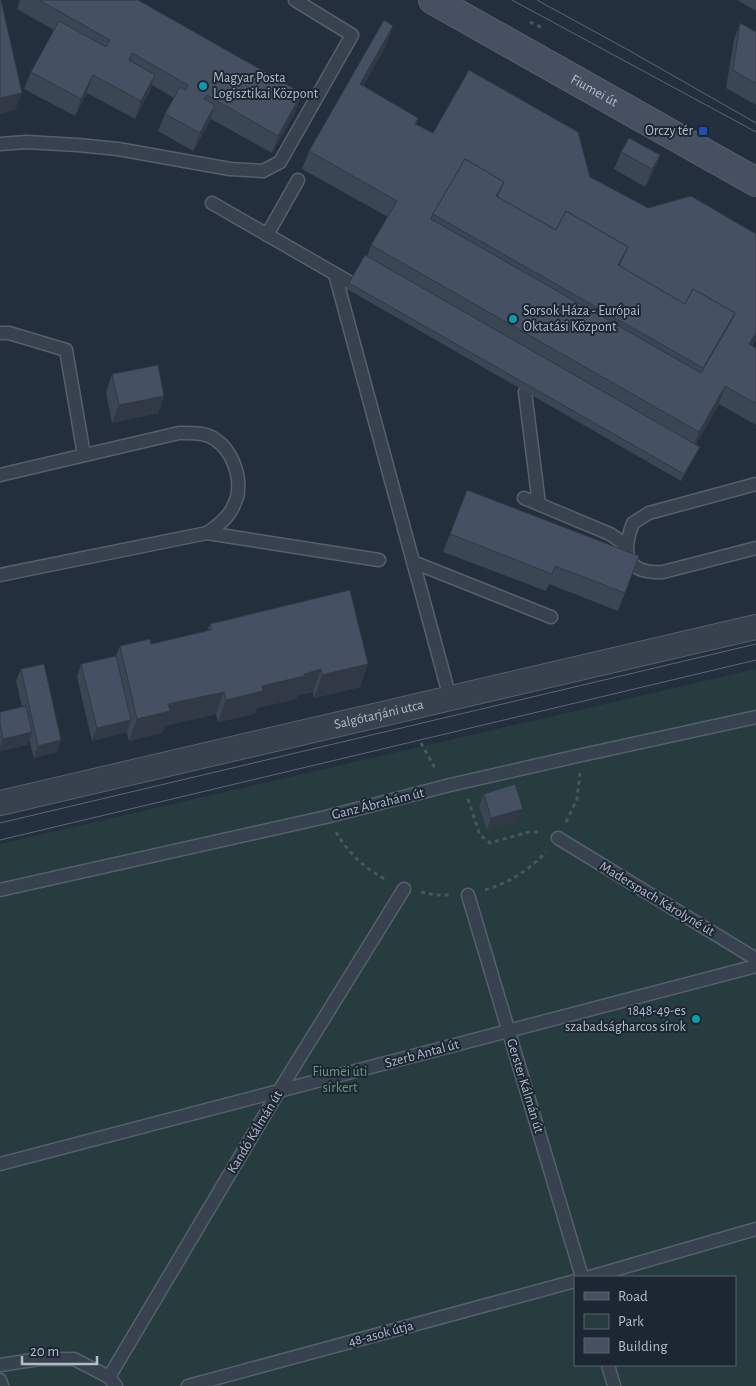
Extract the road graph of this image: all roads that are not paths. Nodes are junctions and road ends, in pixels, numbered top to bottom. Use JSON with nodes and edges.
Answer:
{"nodes":[{"id":1,"x":294,"y":0,"type":"edge"},
{"id":2,"x":433,"y":0,"type":"edge"},
{"id":3,"x":0,"y":144,"type":"edge"},
{"id":4,"x":298,"y":180,"type":"dead end"},
{"id":5,"x":756,"y":182,"type":"edge"},
{"id":6,"x":212,"y":203,"type":"dead end"},
{"id":7,"x":267,"y":235,"type":"junction"},
{"id":8,"x":335,"y":274,"type":"junction"},
{"id":9,"x":351,"y":283,"type":"edge"},
{"id":10,"x":0,"y":333,"type":"edge"},
{"id":11,"x":525,"y":392,"type":"edge"},
{"id":12,"x":84,"y":455,"type":"junction"},
{"id":13,"x":0,"y":475,"type":"edge"},
{"id":14,"x":756,"y":484,"type":"edge"},
{"id":15,"x":524,"y":498,"type":"dead end"},
{"id":16,"x":539,"y":504,"type":"junction"},
{"id":17,"x":207,"y":533,"type":"junction"},
{"id":18,"x":626,"y":545,"type":"junction"},
{"id":19,"x":756,"y":548,"type":"edge"},
{"id":20,"x":379,"y":560,"type":"dead end"},
{"id":21,"x":413,"y":562,"type":"junction"},
{"id":22,"x":0,"y":575,"type":"edge"},
{"id":23,"x":552,"y":617,"type":"dead end"},
{"id":24,"x":756,"y":627,"type":"edge"},
{"id":25,"x":450,"y":698,"type":"junction"},
{"id":26,"x":756,"y":717,"type":"edge"},
{"id":27,"x":0,"y":803,"type":"edge"},
{"id":28,"x":558,"y":838,"type":"road end"},
{"id":29,"x":404,"y":888,"type":"road end"},
{"id":30,"x":0,"y":890,"type":"edge"},
{"id":31,"x":468,"y":895,"type":"road end"},
{"id":32,"x":756,"y":959,"type":"edge"},
{"id":33,"x":756,"y":966,"type":"edge"},
{"id":34,"x":508,"y":1031,"type":"junction"},
{"id":35,"x":279,"y":1091,"type":"junction"},
{"id":36,"x":0,"y":1164,"type":"edge"},
{"id":37,"x":756,"y":1229,"type":"edge"},
{"id":38,"x":582,"y":1276,"type":"edge"},
{"id":39,"x":593,"y":1276,"type":"edge"},
{"id":40,"x":574,"y":1281,"type":"edge"},
{"id":41,"x":0,"y":1365,"type":"edge"},
{"id":42,"x":608,"y":1366,"type":"edge"},
{"id":43,"x":0,"y":1380,"type":"edge"},
{"id":44,"x":112,"y":1381,"type":"edge"},
{"id":45,"x":2,"y":1386,"type":"edge"},
{"id":46,"x":188,"y":1386,"type":"edge"},
{"id":47,"x":614,"y":1386,"type":"edge"}],
"edges":[{"from":1,"to":3,"type":"lane"},
{"from":2,"to":5,"type":"main road","name":"Fiumei út"},
{"from":4,"to":7,"type":"lane"},
{"from":6,"to":7,"type":"lane"},
{"from":7,"to":8,"type":"lane"},
{"from":8,"to":9,"type":"lane"},
{"from":8,"to":21,"type":"lane"},
{"from":10,"to":12,"type":"lane"},
{"from":11,"to":16,"type":"lane"},
{"from":12,"to":13,"type":"lane"},
{"from":12,"to":17,"type":"lane"},
{"from":14,"to":18,"type":"lane"},
{"from":15,"to":16,"type":"lane"},
{"from":16,"to":18,"type":"lane"},
{"from":17,"to":20,"type":"lane"},
{"from":17,"to":22,"type":"lane"},
{"from":18,"to":19,"type":"lane"},
{"from":21,"to":23,"type":"lane"},
{"from":21,"to":25,"type":"lane"},
{"from":24,"to":25,"type":"street","name":"Salgótarjáni utca"},
{"from":25,"to":27,"type":"street","name":"Salgótarjáni utca"},
{"from":26,"to":30,"type":"lane","name":"Ganz Ábrahám út"},
{"from":28,"to":32,"type":"lane","name":"Maderspach Károlyné út"},
{"from":29,"to":35,"type":"lane","name":"Kandó Kálmán út"},
{"from":31,"to":34,"type":"lane","name":"Gerster Kálmán út"},
{"from":33,"to":34,"type":"lane","name":"Szerb Antal út"},
{"from":34,"to":35,"type":"lane","name":"Szerb Antal út"},
{"from":34,"to":38,"type":"lane","name":"Gerster Kálmán út"},
{"from":35,"to":36,"type":"lane","name":"Szerb Antal út"},
{"from":35,"to":44,"type":"lane","name":"Kandó Kálmán út"},
{"from":37,"to":39,"type":"lane"},
{"from":40,"to":46,"type":"lane","name":"48-asok útja"},
{"from":41,"to":44,"type":"lane"},
{"from":42,"to":47,"type":"lane"},
{"from":43,"to":45,"type":"lane"}]}
